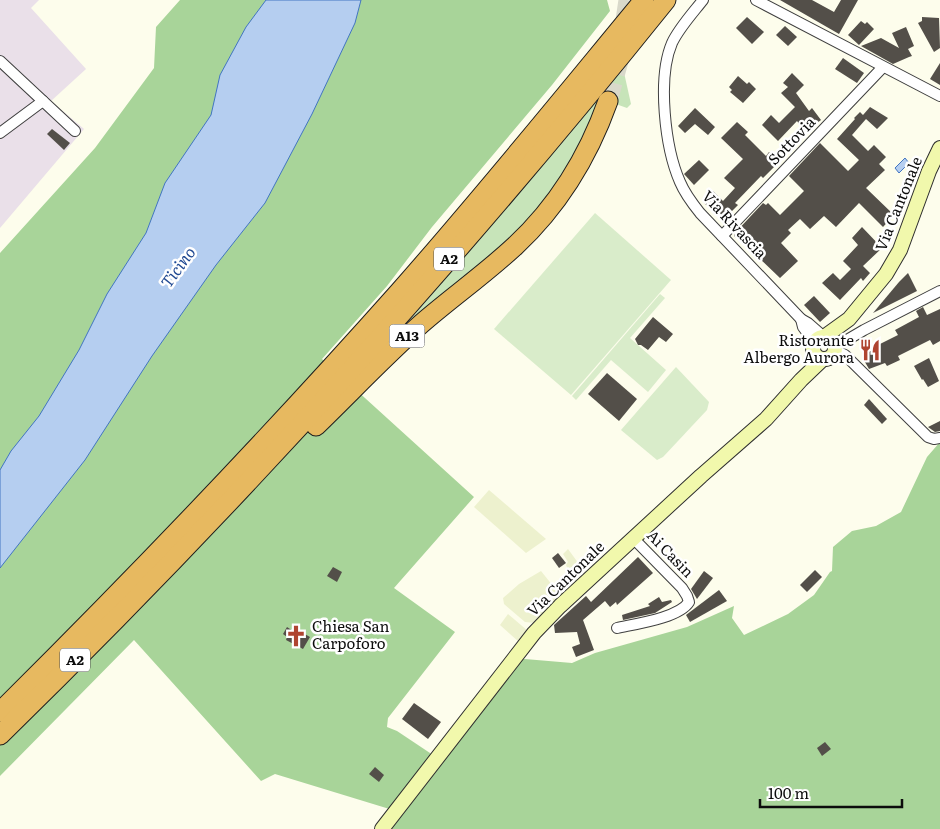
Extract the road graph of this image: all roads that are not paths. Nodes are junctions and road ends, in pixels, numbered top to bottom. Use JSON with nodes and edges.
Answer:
{"nodes":[{"id":1,"x":642,"y":0,"type":"edge"},
{"id":2,"x":666,"y":0,"type":"edge"},
{"id":3,"x":703,"y":0,"type":"edge"},
{"id":4,"x":756,"y":0,"type":"edge"},
{"id":5,"x":0,"y":61,"type":"edge"},
{"id":6,"x":883,"y":67,"type":"junction"},
{"id":7,"x":940,"y":96,"type":"edge"},
{"id":8,"x":43,"y":101,"type":"junction"},
{"id":9,"x":608,"y":102,"type":"tunnel mouth"},
{"id":10,"x":75,"y":131,"type":"dead end"},
{"id":11,"x":0,"y":133,"type":"edge"},
{"id":12,"x":940,"y":148,"type":"edge"},
{"id":13,"x":722,"y":236,"type":"junction"},
{"id":14,"x":940,"y":291,"type":"edge"},
{"id":15,"x":849,"y":319,"type":"junction"},
{"id":16,"x":864,"y":330,"type":"junction"},
{"id":17,"x":819,"y":347,"type":"junction"},
{"id":18,"x":835,"y":348,"type":"junction"},
{"id":19,"x":940,"y":438,"type":"edge"},
{"id":20,"x":222,"y":509,"type":"junction"},
{"id":21,"x":633,"y":538,"type":"junction"},
{"id":22,"x":617,"y":628,"type":"dead end"},
{"id":23,"x":0,"y":712,"type":"edge"},
{"id":24,"x":0,"y":735,"type":"edge"},
{"id":25,"x":382,"y":829,"type":"edge"}],
"edges":[{"from":1,"to":23,"type":"highway","number":"A2"},
{"from":2,"to":20,"type":"highway","number":"A2"},
{"from":3,"to":13,"type":"street","name":"Via Rivascia"},
{"from":4,"to":6,"type":"street"},
{"from":5,"to":8,"type":"street"},
{"from":6,"to":7,"type":"street"},
{"from":6,"to":13,"type":"street","name":"Sottovia"},
{"from":8,"to":10,"type":"street"},
{"from":8,"to":11,"type":"street"},
{"from":9,"to":20,"type":"highway","number":"A13"},
{"from":12,"to":15,"type":"main road","name":"Via Cantonale"},
{"from":13,"to":17,"type":"street","name":"Via Rivascia"},
{"from":14,"to":16,"type":"street"},
{"from":15,"to":16,"type":"street"},
{"from":15,"to":17,"type":"main road","name":"Via Cantonale"},
{"from":15,"to":18,"type":"main road","name":"Via Cantonale"},
{"from":16,"to":18,"type":"street"},
{"from":17,"to":18,"type":"main road"},
{"from":17,"to":21,"type":"main road","name":"Via Cantonale"},
{"from":18,"to":19,"type":"street"},
{"from":20,"to":24,"type":"highway","number":"A2"},
{"from":21,"to":22,"type":"street","name":"Ai Casin"},
{"from":21,"to":25,"type":"main road","name":"Via Cantonale"}]}
